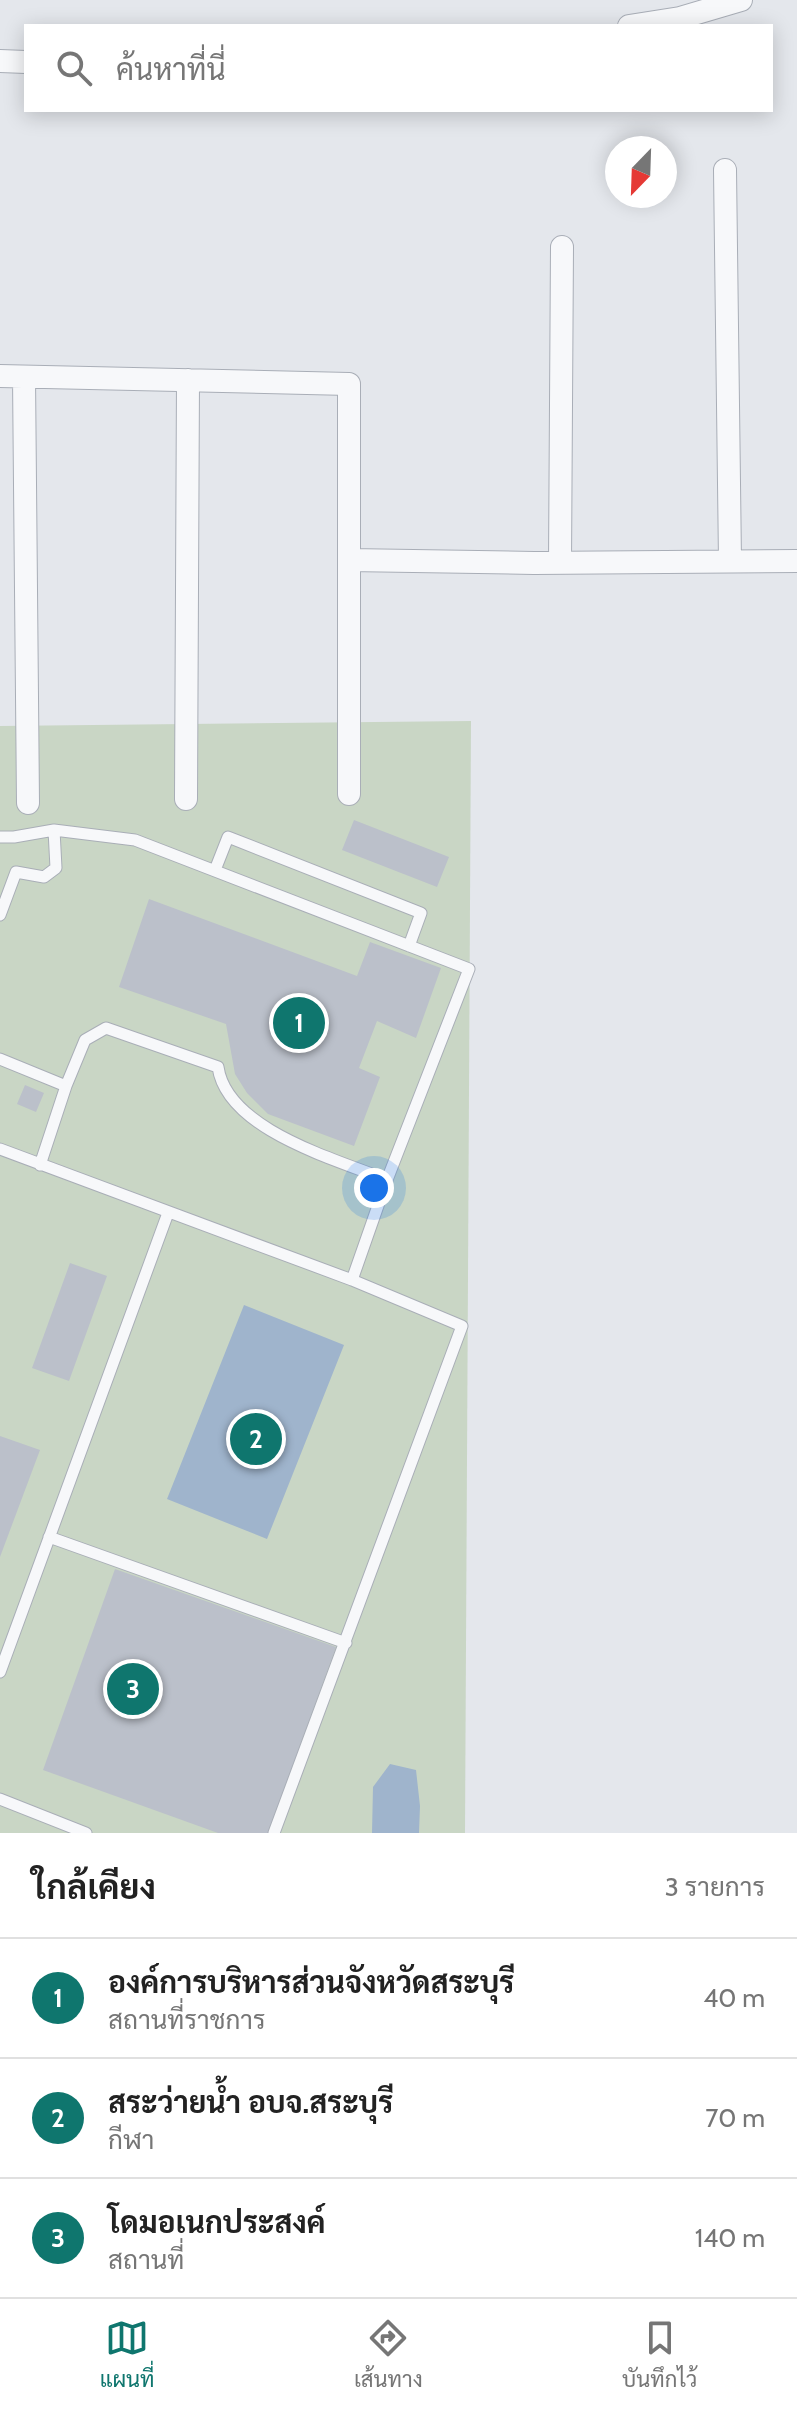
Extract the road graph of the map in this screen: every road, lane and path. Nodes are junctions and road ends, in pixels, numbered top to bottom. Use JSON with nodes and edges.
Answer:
{"nodes":[{"id":1,"x":741,"y":0,"type":"edge"},
{"id":2,"x":642,"y":24,"type":"edge"},
{"id":3,"x":0,"y":61,"type":"edge"},
{"id":4,"x":24,"y":62,"type":"edge"},
{"id":5,"x":725,"y":170,"type":"dead end"},
{"id":6,"x":562,"y":247,"type":"dead end"},
{"id":7,"x":0,"y":376,"type":"edge"},
{"id":8,"x":24,"y":377,"type":"junction"},
{"id":9,"x":188,"y":380,"type":"junction"},
{"id":10,"x":349,"y":560,"type":"junction"},
{"id":11,"x":730,"y":561,"type":"junction"},
{"id":12,"x":797,"y":561,"type":"edge"},
{"id":13,"x":560,"y":563,"type":"junction"},
{"id":14,"x":349,"y":794,"type":"dead end"},
{"id":15,"x":186,"y":799,"type":"dead end"},
{"id":16,"x":28,"y":803,"type":"dead end"},
{"id":17,"x":54,"y":830,"type":"junction"},
{"id":18,"x":0,"y":837,"type":"edge"},
{"id":19,"x":215,"y":870,"type":"junction"},
{"id":20,"x":16,"y":872,"type":"junction"},
{"id":21,"x":0,"y":874,"type":"edge"},
{"id":22,"x":0,"y":915,"type":"edge"},
{"id":23,"x":409,"y":946,"type":"junction"},
{"id":24,"x":0,"y":1059,"type":"edge"},
{"id":25,"x":66,"y":1086,"type":"junction"},
{"id":26,"x":1,"y":1152,"type":"edge"},
{"id":27,"x":40,"y":1165,"type":"junction"},
{"id":28,"x":387,"y":1180,"type":"junction"},
{"id":29,"x":168,"y":1213,"type":"junction"},
{"id":30,"x":352,"y":1280,"type":"junction"},
{"id":31,"x":49,"y":1537,"type":"junction"},
{"id":32,"x":346,"y":1643,"type":"junction"},
{"id":33,"x":0,"y":1672,"type":"edge"},
{"id":34,"x":0,"y":1799,"type":"edge"},
{"id":35,"x":86,"y":1833,"type":"edge"},
{"id":36,"x":274,"y":1833,"type":"edge"}],
"edges":[{"from":1,"to":2,"type":"street"},
{"from":3,"to":4,"type":"street"},
{"from":5,"to":11,"type":"street"},
{"from":6,"to":13,"type":"street"},
{"from":7,"to":8,"type":"street"},
{"from":8,"to":9,"type":"street"},
{"from":8,"to":16,"type":"street"},
{"from":9,"to":10,"type":"street"},
{"from":9,"to":15,"type":"street"},
{"from":10,"to":13,"type":"street"},
{"from":10,"to":14,"type":"street"},
{"from":11,"to":12,"type":"street"},
{"from":11,"to":13,"type":"street"},
{"from":17,"to":18,"type":"lane"},
{"from":17,"to":19,"type":"lane"},
{"from":17,"to":20,"type":"lane"},
{"from":19,"to":23,"type":"lane"},
{"from":19,"to":23,"type":"lane"},
{"from":20,"to":21,"type":"lane"},
{"from":20,"to":22,"type":"lane"},
{"from":23,"to":28,"type":"lane"},
{"from":24,"to":25,"type":"lane"},
{"from":25,"to":27,"type":"lane"},
{"from":25,"to":28,"type":"lane"},
{"from":26,"to":27,"type":"lane"},
{"from":27,"to":29,"type":"lane"},
{"from":28,"to":30,"type":"lane"},
{"from":29,"to":30,"type":"lane"},
{"from":29,"to":31,"type":"lane"},
{"from":30,"to":32,"type":"lane"},
{"from":31,"to":32,"type":"lane"},
{"from":31,"to":33,"type":"lane"},
{"from":32,"to":36,"type":"lane"},
{"from":34,"to":35,"type":"lane"}]}
